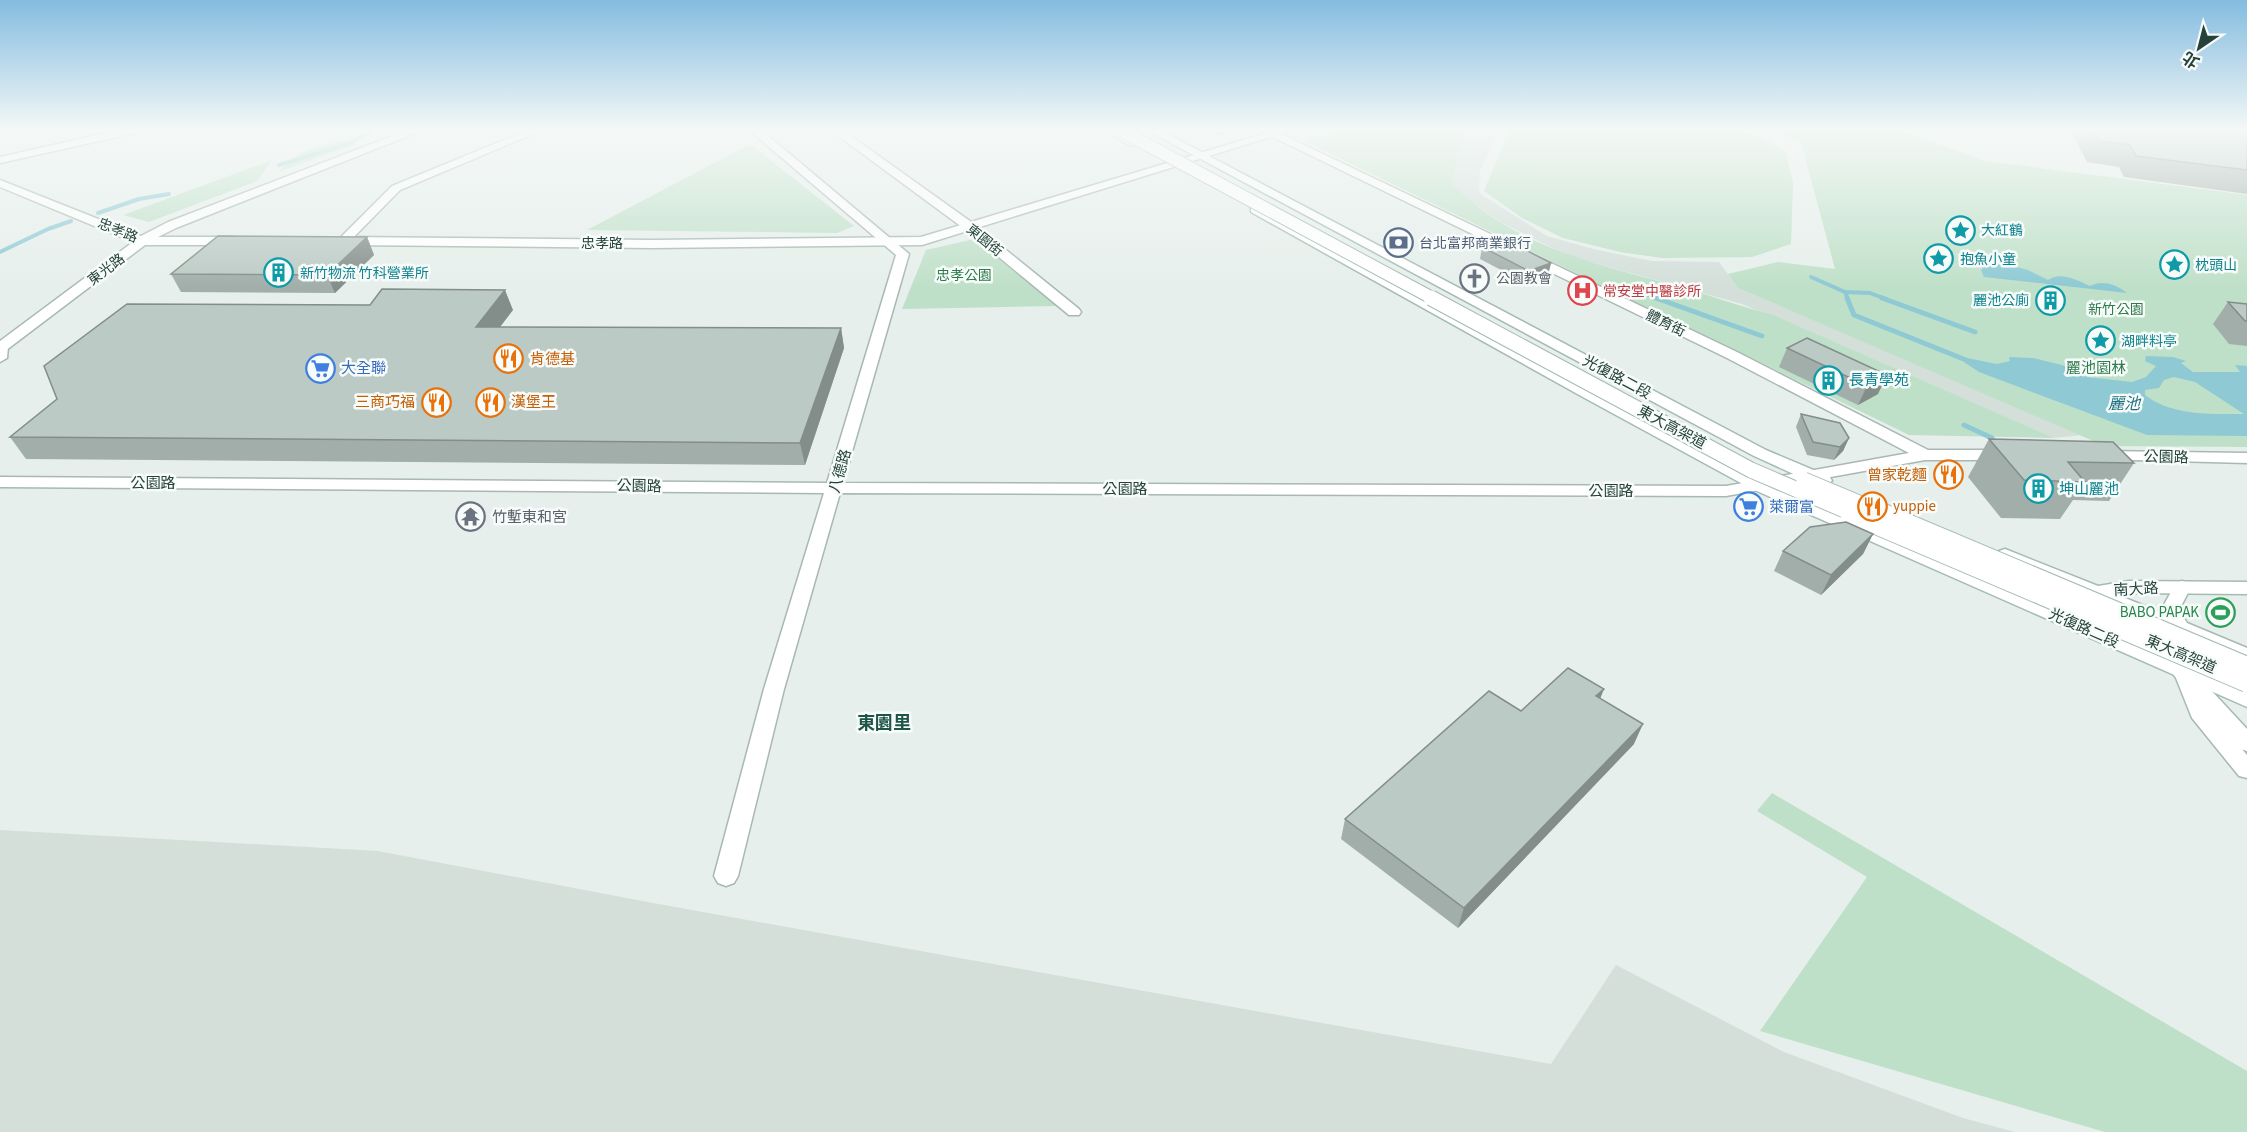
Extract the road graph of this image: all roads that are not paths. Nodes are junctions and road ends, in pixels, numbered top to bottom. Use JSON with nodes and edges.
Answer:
{"nodes":[{"id":1,"x":284,"y":182,"type":"edge"},
{"id":2,"x":411,"y":182,"type":"edge"},
{"id":3,"x":817,"y":182,"type":"edge"},
{"id":4,"x":907,"y":182,"type":"edge"},
{"id":5,"x":1119,"y":182,"type":"edge"},
{"id":6,"x":1205,"y":182,"type":"edge"},
{"id":7,"x":1216,"y":182,"type":"edge"},
{"id":8,"x":1232,"y":182,"type":"edge"},
{"id":9,"x":1237,"y":182,"type":"edge"},
{"id":10,"x":1251,"y":182,"type":"edge"},
{"id":11,"x":1374,"y":182,"type":"edge"},
{"id":12,"x":0,"y":183,"type":"edge"},
{"id":13,"x":970,"y":227,"type":"junction"},
{"id":14,"x":142,"y":241,"type":"junction"},
{"id":15,"x":252,"y":241,"type":"edge"},
{"id":16,"x":892,"y":243,"type":"junction"},
{"id":17,"x":1074,"y":312,"type":"dead end"},
{"id":18,"x":0,"y":350,"type":"edge"},
{"id":19,"x":1612,"y":381,"type":"junction"},
{"id":20,"x":1924,"y":455,"type":"junction"},
{"id":21,"x":2014,"y":455,"type":"edge"},
{"id":22,"x":2088,"y":456,"type":"edge"},
{"id":23,"x":2247,"y":458,"type":"edge"},
{"id":24,"x":1810,"y":476,"type":"junction"},
{"id":25,"x":0,"y":482,"type":"edge"},
{"id":26,"x":1756,"y":484,"type":"junction"},
{"id":27,"x":835,"y":488,"type":"junction"},
{"id":28,"x":2182,"y":587,"type":"junction"},
{"id":29,"x":2247,"y":588,"type":"edge"},
{"id":30,"x":2098,"y":593,"type":"junction"},
{"id":31,"x":2017,"y":599,"type":"junction"},
{"id":32,"x":2180,"y":628,"type":"junction"},
{"id":33,"x":2247,"y":656,"type":"edge"},
{"id":34,"x":2247,"y":666,"type":"edge"},
{"id":35,"x":2183,"y":672,"type":"junction"},
{"id":36,"x":2247,"y":682,"type":"edge"},
{"id":37,"x":2247,"y":699,"type":"edge"},
{"id":38,"x":2247,"y":743,"type":"edge"},
{"id":39,"x":2247,"y":770,"type":"edge"},
{"id":40,"x":726,"y":876,"type":"dead end"}],
"edges":[{"from":1,"to":14,"type":"street","name":"東光路"},
{"from":2,"to":16,"type":"street","name":"忠孝路"},
{"from":3,"to":16,"type":"street"},
{"from":4,"to":13,"type":"street","name":"東園街"},
{"from":5,"to":13,"type":"street","name":"忠孝路"},
{"from":6,"to":26,"type":"street","name":"光復路二段"},
{"from":7,"to":36,"type":"street","name":"東大高架道","bridge":true},
{"from":8,"to":19,"type":"street"},
{"from":9,"to":19,"type":"street","name":"東大高架道"},
{"from":10,"to":24,"type":"street","name":"光復路二段"},
{"from":11,"to":20,"type":"street","name":"體育街"},
{"from":12,"to":14,"type":"street","name":"忠孝路"},
{"from":13,"to":16,"type":"street","name":"忠孝路"},
{"from":13,"to":17,"type":"street","name":"東園街"},
{"from":14,"to":15,"type":"street","name":"忠孝路"},
{"from":14,"to":18,"type":"street","name":"東光路"},
{"from":16,"to":27,"type":"street","name":"八德路"},
{"from":19,"to":34,"type":"street","name":"東大高架道","bridge":true},
{"from":20,"to":21,"type":"street","name":"公園路"},
{"from":20,"to":24,"type":"street","name":"公園路"},
{"from":22,"to":23,"type":"street","name":"公園路"},
{"from":24,"to":26,"type":"street","name":"公園路"},
{"from":24,"to":30,"type":"street","name":"光復路二段"},
{"from":25,"to":27,"type":"street","name":"公園路"},
{"from":26,"to":27,"type":"street","name":"公園路"},
{"from":26,"to":31,"type":"street","name":"光復路二段"},
{"from":27,"to":40,"type":"street","name":"八德路"},
{"from":28,"to":29,"type":"street","name":"南大路"},
{"from":28,"to":30,"type":"street","name":"南大路"},
{"from":28,"to":32,"type":"street","name":"南大路"},
{"from":30,"to":31,"type":"street","name":"光復路二段"},
{"from":30,"to":32,"type":"street","name":"光復路二段"},
{"from":30,"to":35,"type":"street","name":"南大路"},
{"from":31,"to":35,"type":"street","name":"光復路二段"},
{"from":32,"to":33,"type":"street"},
{"from":32,"to":37,"type":"street","name":"光復路二段"},
{"from":34,"to":37,"type":"street"},
{"from":35,"to":37,"type":"street","name":"光復路二段"},
{"from":35,"to":38,"type":"street","name":"光復路二段"},
{"from":35,"to":39,"type":"street"}]}
